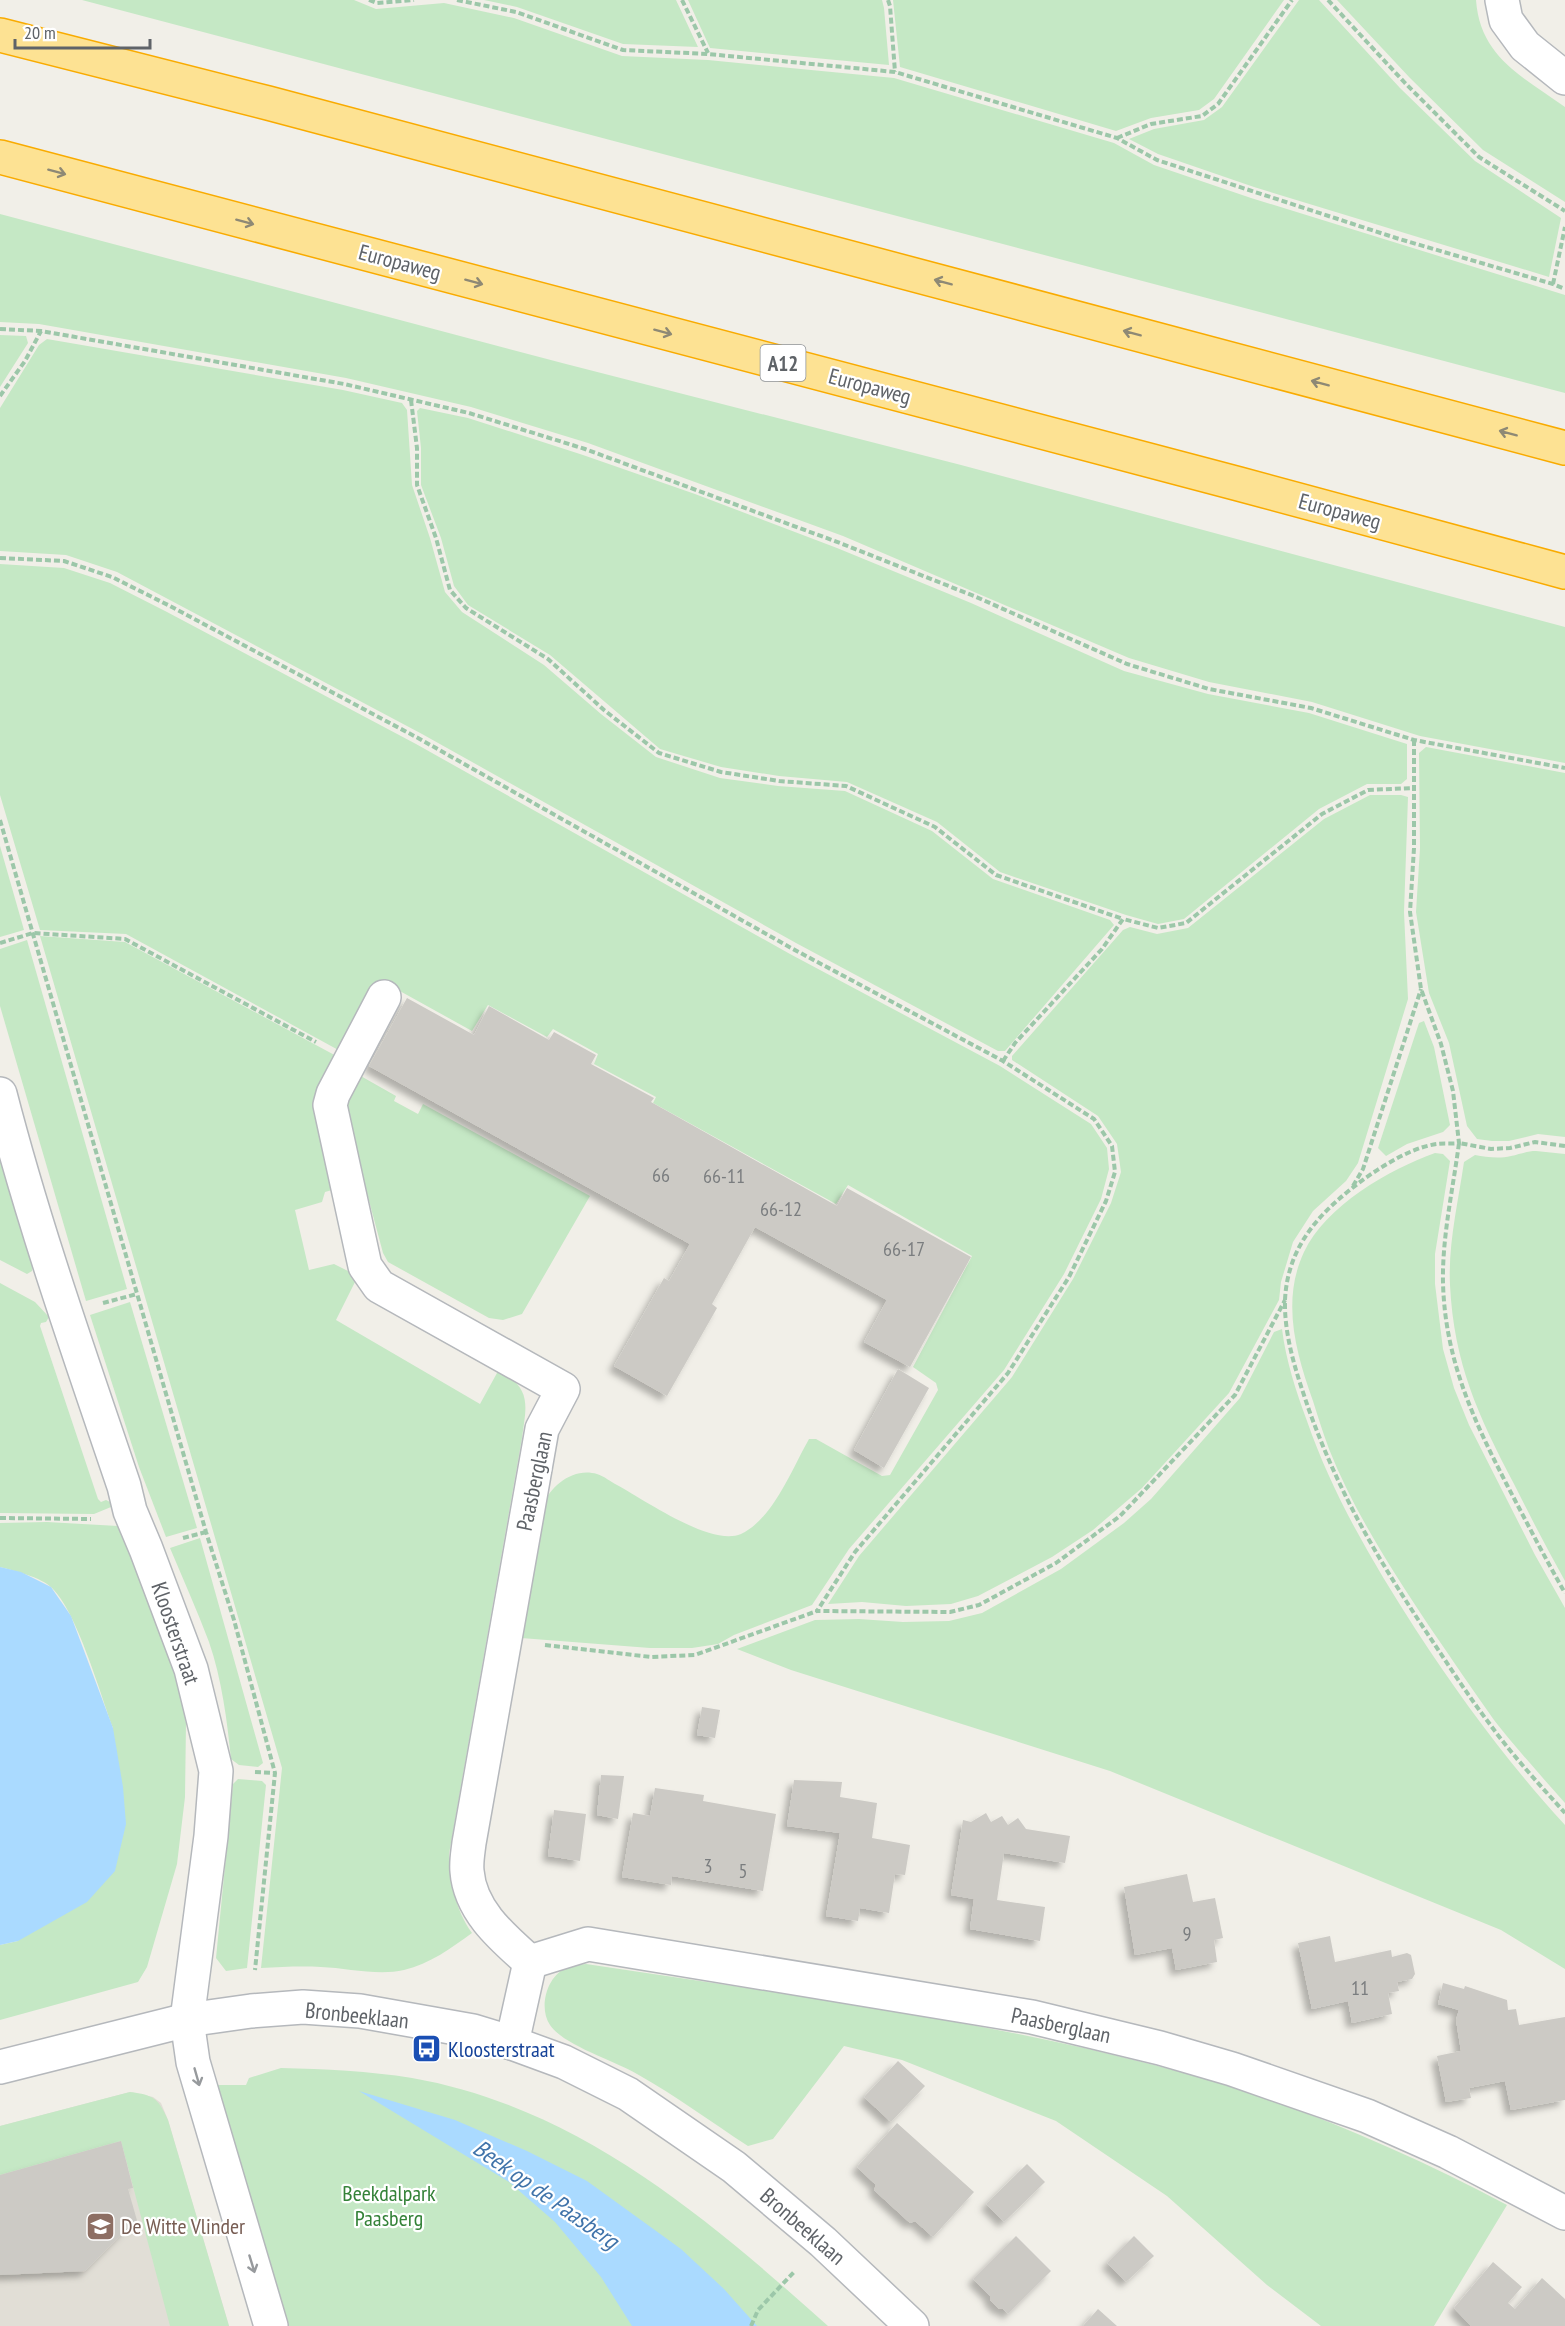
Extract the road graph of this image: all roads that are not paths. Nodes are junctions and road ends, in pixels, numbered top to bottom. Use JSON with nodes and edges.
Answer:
{"nodes":[{"id":1,"x":1502,"y":0,"type":"edge"},
{"id":2,"x":0,"y":35,"type":"edge"},
{"id":3,"x":1565,"y":78,"type":"edge"},
{"id":4,"x":0,"y":157,"type":"edge"},
{"id":5,"x":1565,"y":448,"type":"edge"},
{"id":6,"x":1565,"y":572,"type":"edge"},
{"id":7,"x":384,"y":997,"type":"dead end"},
{"id":8,"x":0,"y":1094,"type":"edge"},
{"id":9,"x":530,"y":1962,"type":"junction"},
{"id":10,"x":187,"y":2020,"type":"junction"},
{"id":11,"x":512,"y":2043,"type":"junction"},
{"id":12,"x":0,"y":2067,"type":"edge"},
{"id":13,"x":1565,"y":2213,"type":"edge"},
{"id":14,"x":271,"y":2326,"type":"edge"},
{"id":15,"x":912,"y":2326,"type":"edge"}],
"edges":[{"from":1,"to":3,"type":"street"},
{"from":5,"to":2,"type":"highway","one_way":true},
{"from":4,"to":6,"type":"highway","name":"Europaweg","number":"A12","one_way":true},
{"from":7,"to":9,"type":"street","name":"Paasberglaan"},
{"from":8,"to":10,"type":"street","name":"Kloosterstraat"},
{"from":9,"to":11,"type":"street"},
{"from":9,"to":13,"type":"street","name":"Paasberglaan"},
{"from":10,"to":11,"type":"street","name":"Bronbeeklaan"},
{"from":10,"to":12,"type":"street","name":"Bronbeeklaan"},
{"from":10,"to":14,"type":"street","name":"Kloosterstraat","one_way":true},
{"from":11,"to":15,"type":"street","name":"Bronbeeklaan"}]}
